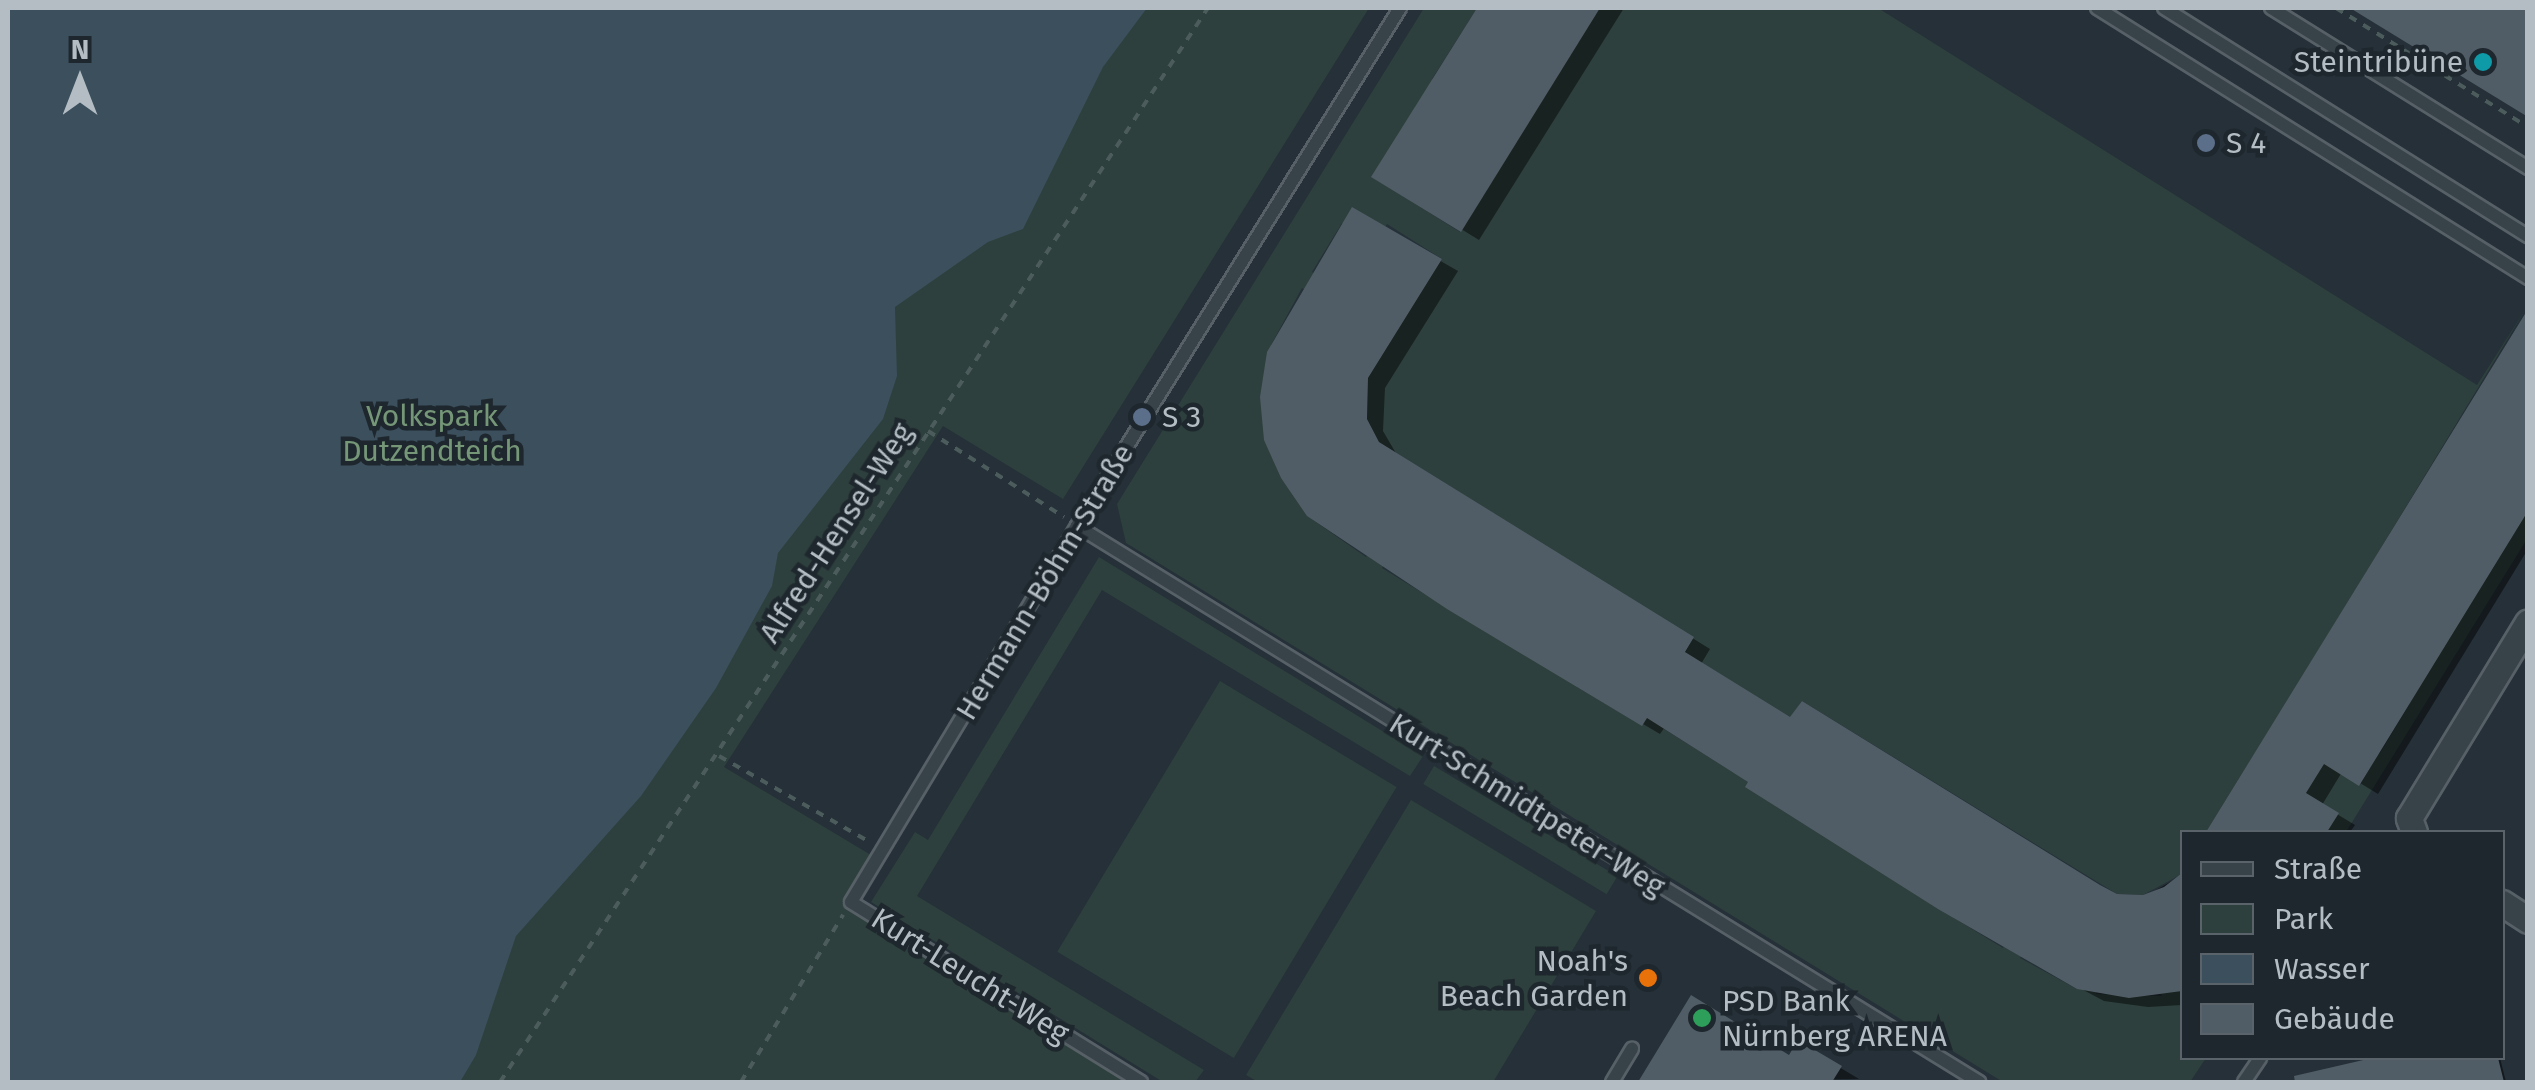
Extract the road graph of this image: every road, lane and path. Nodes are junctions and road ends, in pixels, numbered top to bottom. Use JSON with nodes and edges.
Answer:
{"nodes":[{"id":1,"x":1208,"y":8,"type":"edge"},
{"id":2,"x":1400,"y":8,"type":"edge"},
{"id":3,"x":2097,"y":8,"type":"edge"},
{"id":4,"x":2164,"y":8,"type":"edge"},
{"id":5,"x":2271,"y":8,"type":"edge"},
{"id":6,"x":2336,"y":8,"type":"edge"},
{"id":7,"x":2528,"y":126,"type":"edge"},
{"id":8,"x":2528,"y":168,"type":"edge"},
{"id":9,"x":2528,"y":236,"type":"edge"},
{"id":10,"x":2528,"y":278,"type":"edge"},
{"id":11,"x":928,"y":432,"type":"junction"},
{"id":12,"x":1077,"y":526,"type":"junction"},
{"id":13,"x":2528,"y":622,"type":"edge"},
{"id":14,"x":718,"y":756,"type":"junction"},
{"id":15,"x":2408,"y":828,"type":"edge"},
{"id":16,"x":883,"y":850,"type":"junction"},
{"id":17,"x":851,"y":902,"type":"junction"},
{"id":18,"x":2505,"y":906,"type":"edge"},
{"id":19,"x":2528,"y":920,"type":"edge"},
{"id":20,"x":1632,"y":1049,"type":"dead end"},
{"id":21,"x":2259,"y":1060,"type":"edge"},
{"id":22,"x":500,"y":1082,"type":"edge"},
{"id":23,"x":741,"y":1082,"type":"edge"},
{"id":24,"x":1141,"y":1082,"type":"edge"},
{"id":25,"x":1612,"y":1082,"type":"edge"},
{"id":26,"x":1979,"y":1082,"type":"edge"},
{"id":27,"x":2244,"y":1082,"type":"edge"}],
"edges":[{"from":1,"to":11,"type":"path","name":"Alfred-Hensel-Weg"},
{"from":2,"to":12,"type":"lane","name":"Hermann-Böhm-Straße"},
{"from":3,"to":10,"type":"lane"},
{"from":4,"to":9,"type":"lane"},
{"from":5,"to":8,"type":"lane"},
{"from":6,"to":7,"type":"path"},
{"from":11,"to":12,"type":"path"},
{"from":11,"to":14,"type":"path","name":"Alfred-Hensel-Weg"},
{"from":12,"to":16,"type":"lane","name":"Hermann-Böhm-Straße"},
{"from":12,"to":26,"type":"lane","name":"Kurt-Schmidtpeter-Weg"},
{"from":13,"to":15,"type":"street"},
{"from":14,"to":16,"type":"path"},
{"from":14,"to":22,"type":"path","name":"Alfred-Hensel-Weg"},
{"from":16,"to":17,"type":"lane","name":"Hermann-Böhm-Straße"},
{"from":17,"to":23,"type":"path"},
{"from":17,"to":24,"type":"lane","name":"Kurt-Leucht-Weg"},
{"from":18,"to":19,"type":"street"},
{"from":20,"to":25,"type":"lane"},
{"from":21,"to":27,"type":"lane"}]}
